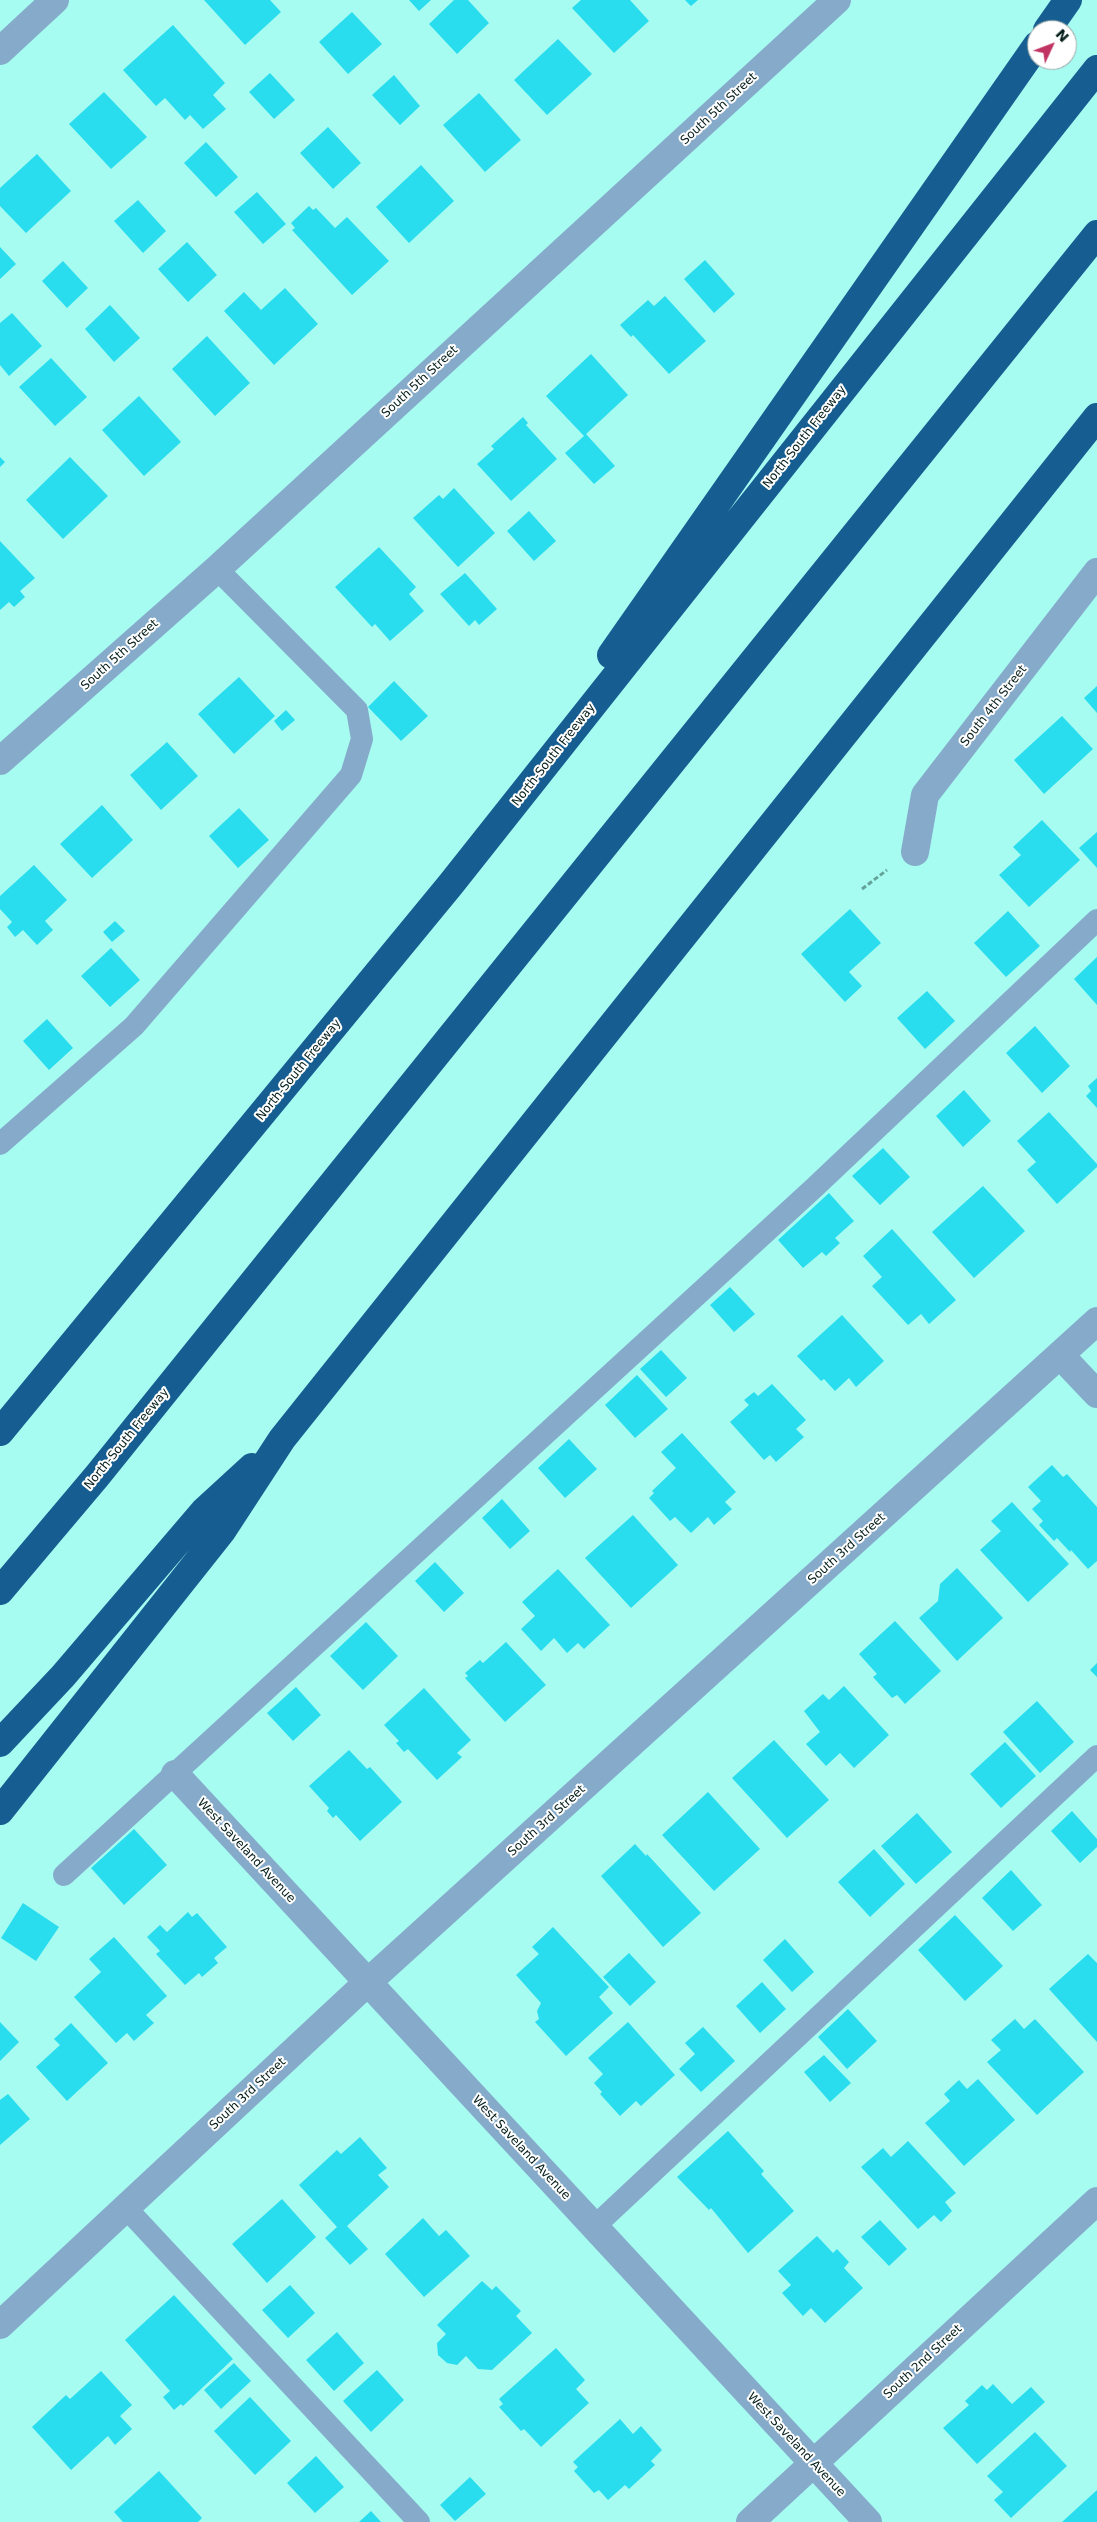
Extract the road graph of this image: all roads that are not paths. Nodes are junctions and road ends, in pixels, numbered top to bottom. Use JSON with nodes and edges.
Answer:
{"nodes":[{"id":1,"x":55,"y":0,"type":"edge"},
{"id":2,"x":837,"y":0,"type":"edge"},
{"id":3,"x":1068,"y":0,"type":"edge"},
{"id":4,"x":1055,"y":20,"type":"edge"},
{"id":5,"x":0,"y":51,"type":"edge"},
{"id":6,"x":1027,"y":59,"type":"edge"},
{"id":7,"x":1097,"y":69,"type":"edge"},
{"id":8,"x":1097,"y":234,"type":"edge"},
{"id":9,"x":1097,"y":417,"type":"edge"},
{"id":10,"x":216,"y":569,"type":"junction"},
{"id":11,"x":1097,"y":572,"type":"edge"},
{"id":12,"x":0,"y":761,"type":"edge"},
{"id":13,"x":915,"y":852,"type":"dead end"},
{"id":14,"x":451,"y":884,"type":"junction"},
{"id":15,"x":1097,"y":920,"type":"edge"},
{"id":16,"x":0,"y":1144,"type":"edge"},
{"id":17,"x":1097,"y":1321,"type":"edge"},
{"id":18,"x":1060,"y":1355,"type":"junction"},
{"id":19,"x":1097,"y":1394,"type":"edge"},
{"id":20,"x":0,"y":1432,"type":"edge"},
{"id":21,"x":282,"y":1439,"type":"junction"},
{"id":22,"x":0,"y":1591,"type":"edge"},
{"id":23,"x":0,"y":1742,"type":"edge"},
{"id":24,"x":1097,"y":1756,"type":"edge"},
{"id":25,"x":175,"y":1774,"type":"junction"},
{"id":26,"x":0,"y":1811,"type":"edge"},
{"id":27,"x":64,"y":1875,"type":"dead end"},
{"id":28,"x":368,"y":1982,"type":"junction"},
{"id":29,"x":1097,"y":2201,"type":"edge"},
{"id":30,"x":126,"y":2208,"type":"junction"},
{"id":31,"x":594,"y":2227,"type":"junction"},
{"id":32,"x":0,"y":2325,"type":"edge"},
{"id":33,"x":814,"y":2463,"type":"junction"},
{"id":34,"x":419,"y":2522,"type":"edge"},
{"id":35,"x":750,"y":2522,"type":"edge"},
{"id":36,"x":868,"y":2522,"type":"edge"}],
"edges":[{"from":1,"to":5,"type":"street"},
{"from":2,"to":10,"type":"street","name":"South 5th Street"},
{"from":3,"to":4,"type":"highway"},
{"from":6,"to":14,"type":"highway"},
{"from":7,"to":14,"type":"highway","name":"North-South Freeway"},
{"from":8,"to":22,"type":"highway","name":"North-South Freeway"},
{"from":9,"to":21,"type":"highway"},
{"from":10,"to":12,"type":"street","name":"South 5th Street"},
{"from":10,"to":16,"type":"lane"},
{"from":11,"to":13,"type":"street","name":"South 4th Street"},
{"from":14,"to":20,"type":"highway","name":"North-South Freeway"},
{"from":15,"to":25,"type":"lane"},
{"from":17,"to":18,"type":"street","name":"South 3rd Street"},
{"from":18,"to":19,"type":"street"},
{"from":18,"to":28,"type":"street","name":"South 3rd Street"},
{"from":21,"to":23,"type":"highway"},
{"from":21,"to":26,"type":"highway"},
{"from":24,"to":31,"type":"lane"},
{"from":25,"to":27,"type":"lane"},
{"from":25,"to":28,"type":"street","name":"West Saveland Avenue"},
{"from":28,"to":30,"type":"street","name":"South 3rd Street"},
{"from":28,"to":31,"type":"street","name":"West Saveland Avenue"},
{"from":29,"to":33,"type":"street","name":"South 2nd Street"},
{"from":30,"to":32,"type":"street","name":"South 3rd Street"},
{"from":30,"to":34,"type":"lane"},
{"from":31,"to":33,"type":"street","name":"West Saveland Avenue"},
{"from":33,"to":35,"type":"street","name":"South 2nd Street"},
{"from":33,"to":36,"type":"street","name":"West Saveland Avenue"}]}
